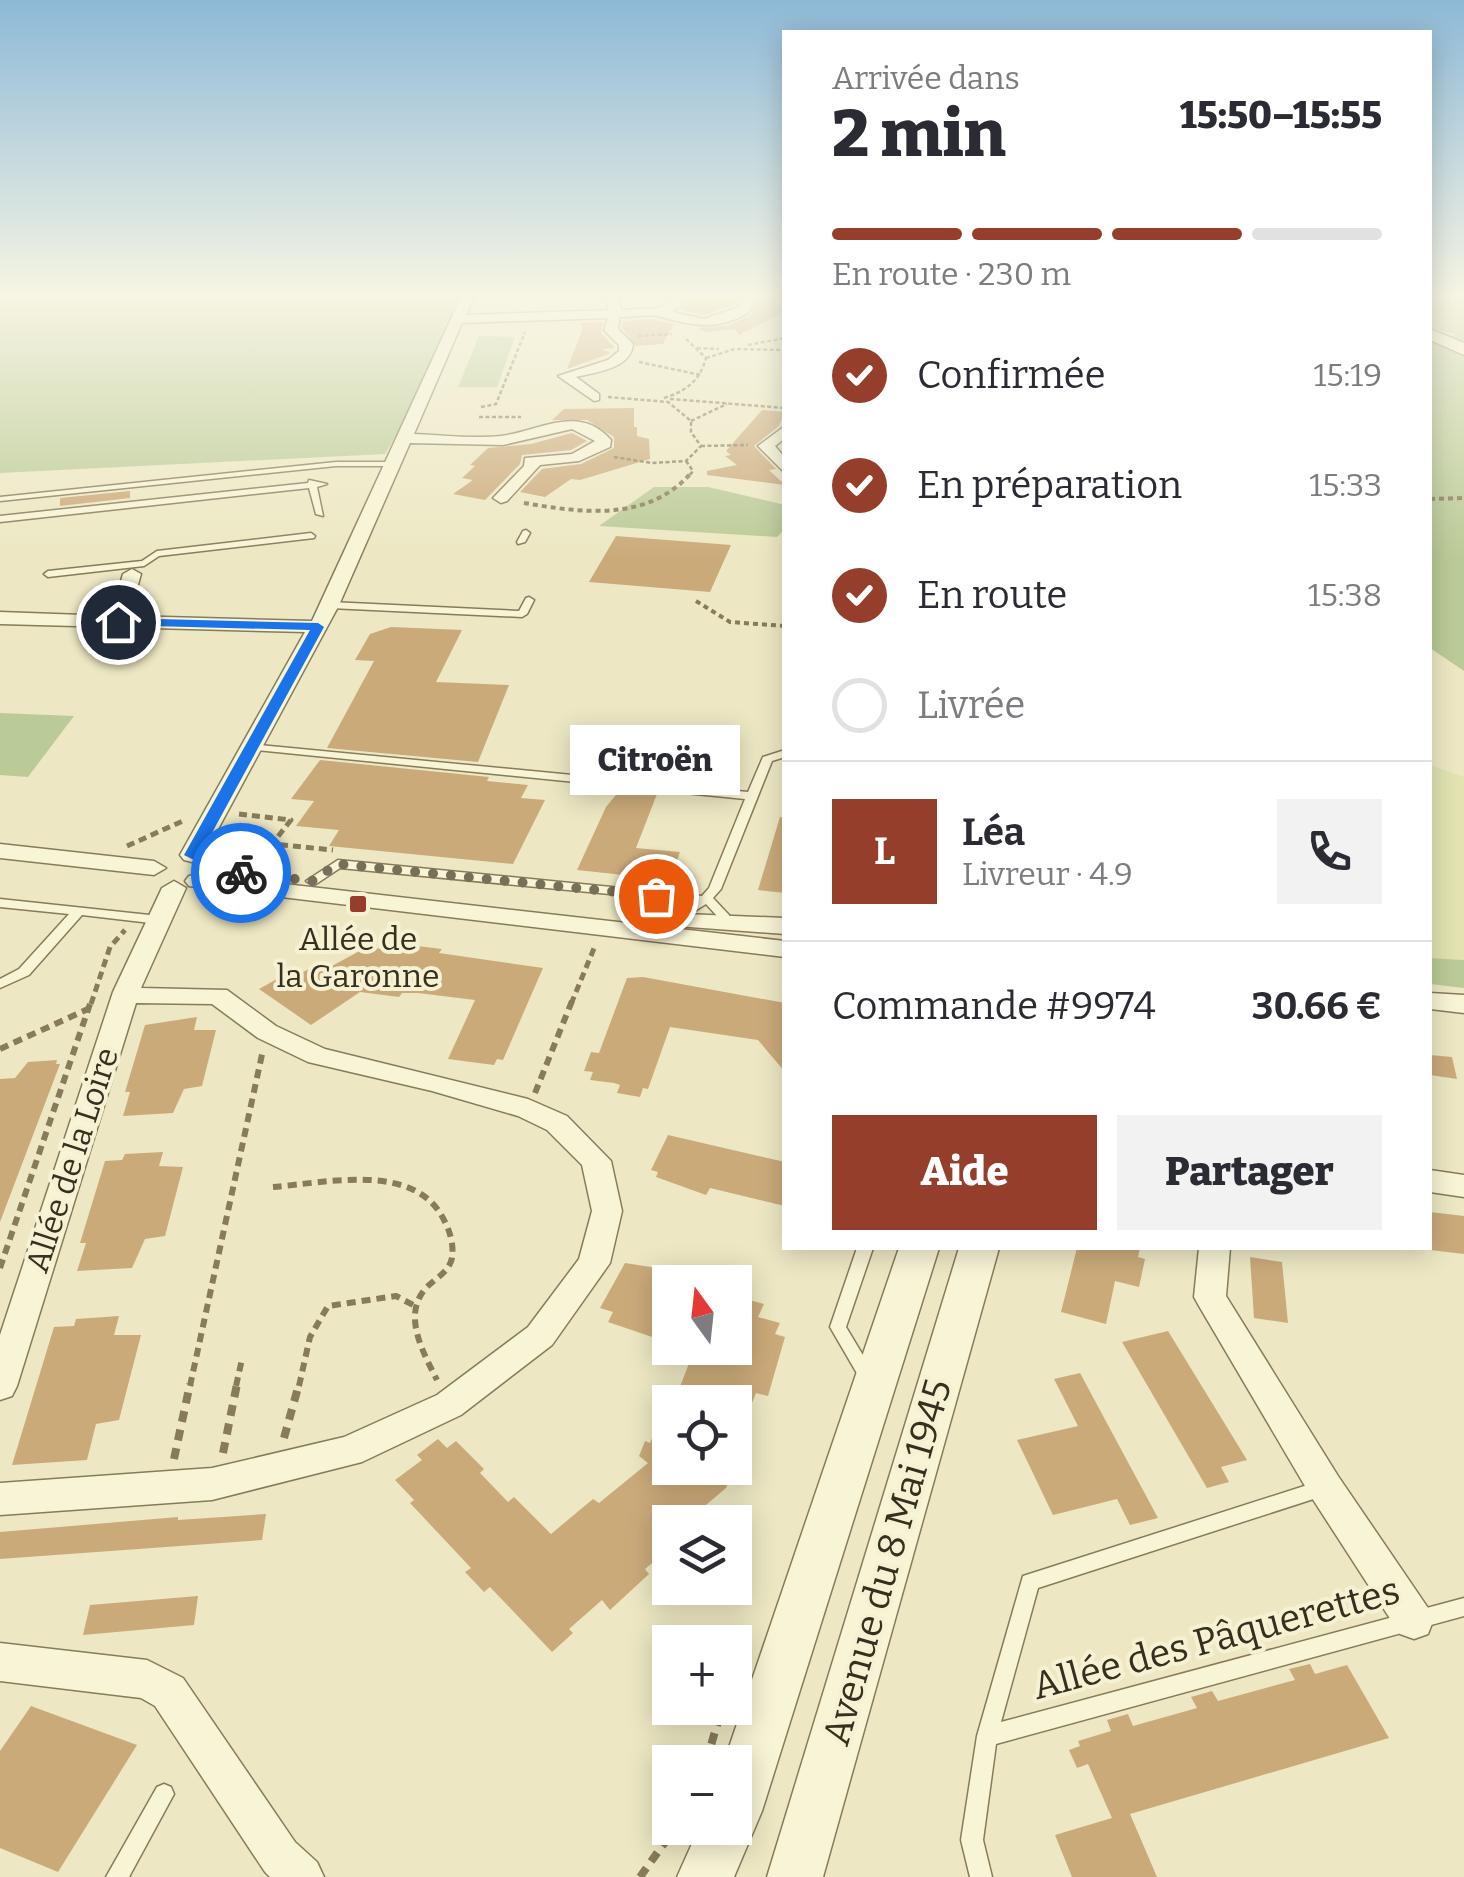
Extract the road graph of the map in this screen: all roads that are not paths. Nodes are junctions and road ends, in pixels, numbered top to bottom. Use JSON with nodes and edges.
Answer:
{"nodes":[{"id":1,"x":428,"y":383,"type":"edge"},
{"id":2,"x":574,"y":383,"type":"edge"},
{"id":3,"x":594,"y":397,"type":"road end"},
{"id":4,"x":782,"y":433,"type":"edge"},
{"id":5,"x":402,"y":438,"type":"junction"},
{"id":6,"x":390,"y":464,"type":"junction"},
{"id":7,"x":782,"y":465,"type":"edge"},
{"id":8,"x":501,"y":498,"type":"road end"},
{"id":9,"x":0,"y":499,"type":"edge"},
{"id":10,"x":320,"y":514,"type":"dead end"},
{"id":11,"x":0,"y":519,"type":"edge"},
{"id":12,"x":311,"y":536,"type":"dead end"},
{"id":13,"x":134,"y":569,"type":"junction"},
{"id":14,"x":48,"y":574,"type":"dead end"},
{"id":15,"x":530,"y":600,"type":"dead end"},
{"id":16,"x":330,"y":605,"type":"junction"},
{"id":17,"x":0,"y":618,"type":"edge"},
{"id":18,"x":118,"y":622,"type":"junction"},
{"id":19,"x":318,"y":627,"type":"junction"},
{"id":20,"x":250,"y":747,"type":"junction"},
{"id":21,"x":782,"y":754,"type":"edge"},
{"id":22,"x":750,"y":796,"type":"junction"},
{"id":23,"x":0,"y":851,"type":"edge"},
{"id":24,"x":154,"y":868,"type":"junction"},
{"id":25,"x":193,"y":873,"type":"junction"},
{"id":26,"x":312,"y":881,"type":"junction"},
{"id":27,"x":708,"y":900,"type":"junction"},
{"id":28,"x":0,"y":903,"type":"edge"},
{"id":29,"x":78,"y":912,"type":"junction"},
{"id":30,"x":147,"y":919,"type":"junction"},
{"id":31,"x":678,"y":921,"type":"junction"},
{"id":32,"x":724,"y":924,"type":"junction"},
{"id":33,"x":782,"y":926,"type":"edge"},
{"id":34,"x":782,"y":948,"type":"edge"},
{"id":35,"x":0,"y":984,"type":"edge"},
{"id":36,"x":126,"y":992,"type":"junction"},
{"id":37,"x":1432,"y":1001,"type":"edge"},
{"id":38,"x":1464,"y":1004,"type":"edge"},
{"id":39,"x":1432,"y":1182,"type":"edge"},
{"id":40,"x":1464,"y":1186,"type":"edge"},
{"id":41,"x":864,"y":1250,"type":"edge"},
{"id":42,"x":918,"y":1250,"type":"edge"},
{"id":43,"x":977,"y":1250,"type":"edge"},
{"id":44,"x":1216,"y":1250,"type":"edge"},
{"id":45,"x":874,"y":1385,"type":"junction"},
{"id":46,"x":0,"y":1386,"type":"edge"},
{"id":47,"x":1325,"y":1487,"type":"junction"},
{"id":48,"x":0,"y":1499,"type":"edge"},
{"id":49,"x":1464,"y":1607,"type":"edge"},
{"id":50,"x":1414,"y":1622,"type":"junction"},
{"id":51,"x":3,"y":1667,"type":"edge"},
{"id":52,"x":987,"y":1736,"type":"junction"},
{"id":53,"x":752,"y":1760,"type":"edge"},
{"id":54,"x":164,"y":1794,"type":"dead end"},
{"id":55,"x":720,"y":1845,"type":"edge"},
{"id":56,"x":116,"y":1877,"type":"edge"},
{"id":57,"x":302,"y":1877,"type":"edge"},
{"id":58,"x":705,"y":1877,"type":"edge"},
{"id":59,"x":795,"y":1877,"type":"edge"},
{"id":60,"x":981,"y":1877,"type":"edge"}],
"edges":[{"from":1,"to":5,"type":"street","name":"Allée de la Loire"},
{"from":2,"to":3,"type":"street"},
{"from":4,"to":7,"type":"street"},
{"from":5,"to":6,"type":"street","name":"Allée de la Loire"},
{"from":5,"to":8,"type":"street"},
{"from":6,"to":9,"type":"lane"},
{"from":6,"to":16,"type":"street","name":"Allée de la Loire"},
{"from":10,"to":11,"type":"lane"},
{"from":12,"to":13,"type":"lane"},
{"from":13,"to":14,"type":"lane"},
{"from":13,"to":18,"type":"street"},
{"from":15,"to":16,"type":"lane"},
{"from":16,"to":19,"type":"street","name":"Allée de la Loire"},
{"from":17,"to":18,"type":"street"},
{"from":18,"to":19,"type":"street"},
{"from":19,"to":20,"type":"street","name":"Allée de la Loire"},
{"from":20,"to":22,"type":"lane"},
{"from":20,"to":25,"type":"street","name":"Allée de la Loire"},
{"from":21,"to":22,"type":"lane"},
{"from":22,"to":27,"type":"lane"},
{"from":23,"to":24,"type":"street"},
{"from":24,"to":25,"type":"street"},
{"from":24,"to":25,"type":"street"},
{"from":25,"to":26,"type":"street"},
{"from":25,"to":30,"type":"street","name":"Allée de la Loire"},
{"from":25,"to":34,"type":"street"},
{"from":26,"to":27,"type":"lane"},
{"from":26,"to":31,"type":"street"},
{"from":27,"to":31,"type":"lane"},
{"from":27,"to":32,"type":"lane"},
{"from":28,"to":29,"type":"lane"},
{"from":29,"to":30,"type":"lane"},
{"from":29,"to":35,"type":"lane"},
{"from":30,"to":36,"type":"street","name":"Allée de la Loire"},
{"from":31,"to":32,"type":"street"},
{"from":32,"to":33,"type":"street"},
{"from":36,"to":46,"type":"street","name":"Allée de la Loire"},
{"from":36,"to":48,"type":"street"},
{"from":37,"to":38,"type":"street"},
{"from":39,"to":40,"type":"street"},
{"from":41,"to":45,"type":"lane"},
{"from":42,"to":45,"type":"street","name":"Avenue du 8 Mai 1945"},
{"from":43,"to":59,"type":"street","name":"Avenue du 8 Mai 1945"},
{"from":44,"to":47,"type":"street"},
{"from":45,"to":53,"type":"street","name":"Avenue du 8 Mai 1945"},
{"from":47,"to":50,"type":"street"},
{"from":47,"to":52,"type":"lane","name":"Allée des Pâquerettes"},
{"from":49,"to":50,"type":"lane","name":"Allée des Pâquerettes"},
{"from":50,"to":52,"type":"lane","name":"Allée des Pâquerettes"},
{"from":51,"to":57,"type":"street"},
{"from":52,"to":60,"type":"lane","name":"Allée des Pâquerettes"},
{"from":54,"to":56,"type":"lane"},
{"from":55,"to":58,"type":"street"}]}
